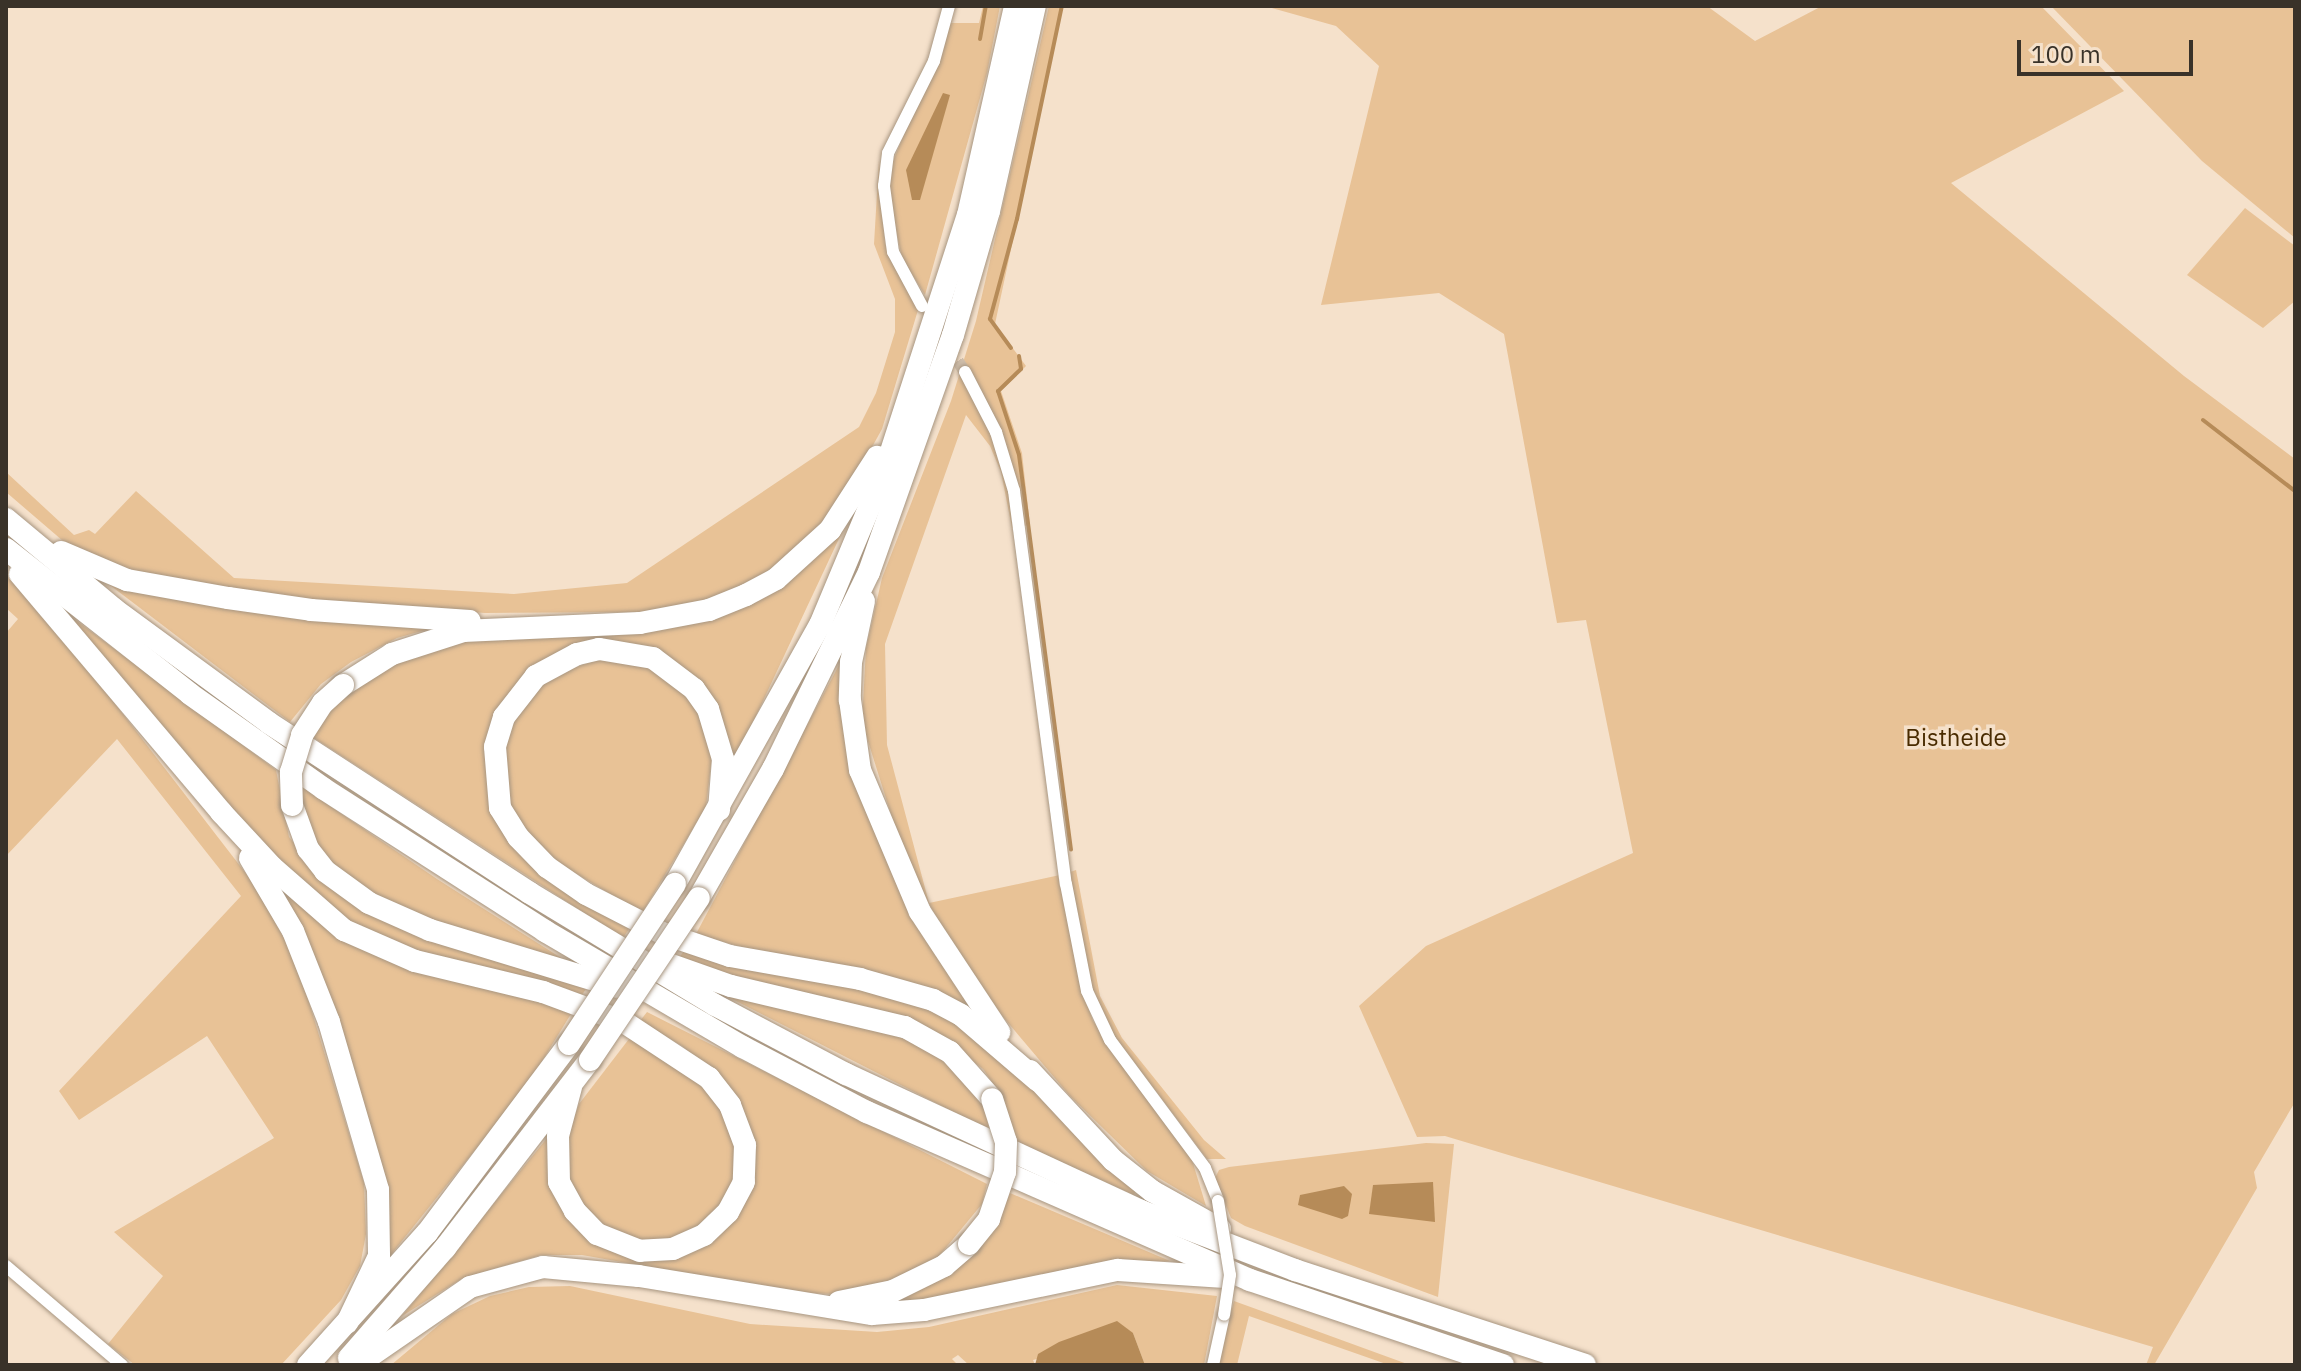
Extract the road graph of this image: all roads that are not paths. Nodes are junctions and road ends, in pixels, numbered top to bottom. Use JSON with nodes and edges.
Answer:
{"nodes":[{"id":1,"x":949,"y":6,"type":"edge"},
{"id":2,"x":1015,"y":6,"type":"edge"},
{"id":3,"x":1035,"y":6,"type":"edge"},
{"id":4,"x":922,"y":306,"type":"dead end"},
{"id":5,"x":928,"y":347,"type":"junction"},
{"id":6,"x":965,"y":372,"type":"tunnel mouth"},
{"id":7,"x":12,"y":524,"type":"edge"},
{"id":8,"x":6,"y":549,"type":"edge"},
{"id":9,"x":6,"y":559,"type":"edge"},
{"id":10,"x":869,"y":572,"type":"junction"},
{"id":11,"x":551,"y":624,"type":"junction"},
{"id":12,"x":719,"y":810,"type":"junction"},
{"id":13,"x":221,"y":812,"type":"junction"},
{"id":14,"x":609,"y":940,"type":"junction"},
{"id":15,"x":675,"y":1008,"type":"junction"},
{"id":16,"x":1038,"y":1081,"type":"junction"},
{"id":17,"x":571,"y":1087,"type":"junction"},
{"id":18,"x":6,"y":1266,"type":"edge"},
{"id":19,"x":1295,"y":1270,"type":"junction"},
{"id":20,"x":1250,"y":1280,"type":"junction"},
{"id":21,"x":806,"y":1306,"type":"junction"},
{"id":22,"x":347,"y":1323,"type":"junction"},
{"id":23,"x":122,"y":1365,"type":"edge"},
{"id":24,"x":308,"y":1365,"type":"edge"},
{"id":25,"x":343,"y":1365,"type":"edge"},
{"id":26,"x":357,"y":1365,"type":"edge"},
{"id":27,"x":1213,"y":1365,"type":"edge"},
{"id":28,"x":1503,"y":1365,"type":"edge"},
{"id":29,"x":1585,"y":1365,"type":"edge"}],
"edges":[{"from":1,"to":4,"type":"street"},
{"from":2,"to":5,"type":"highway"},
{"from":3,"to":10,"type":"highway"},
{"from":5,"to":11,"type":"highway"},
{"from":5,"to":12,"type":"highway"},
{"from":6,"to":27,"type":"street","bridge":true},
{"from":7,"to":11,"type":"highway"},
{"from":7,"to":14,"type":"highway"},
{"from":8,"to":15,"type":"highway"},
{"from":9,"to":13,"type":"highway"},
{"from":10,"to":16,"type":"highway"},
{"from":10,"to":17,"type":"highway","bridge":true},
{"from":11,"to":15,"type":"highway","bridge":true},
{"from":12,"to":16,"type":"highway"},
{"from":12,"to":22,"type":"highway","bridge":true},
{"from":13,"to":17,"type":"highway"},
{"from":13,"to":22,"type":"highway"},
{"from":14,"to":19,"type":"highway"},
{"from":14,"to":21,"type":"highway","bridge":true},
{"from":15,"to":20,"type":"highway"},
{"from":16,"to":19,"type":"highway"},
{"from":17,"to":25,"type":"highway"},
{"from":18,"to":23,"type":"street"},
{"from":19,"to":29,"type":"highway"},
{"from":20,"to":21,"type":"highway"},
{"from":20,"to":28,"type":"highway"},
{"from":21,"to":26,"type":"highway"},
{"from":22,"to":24,"type":"highway"}]}
